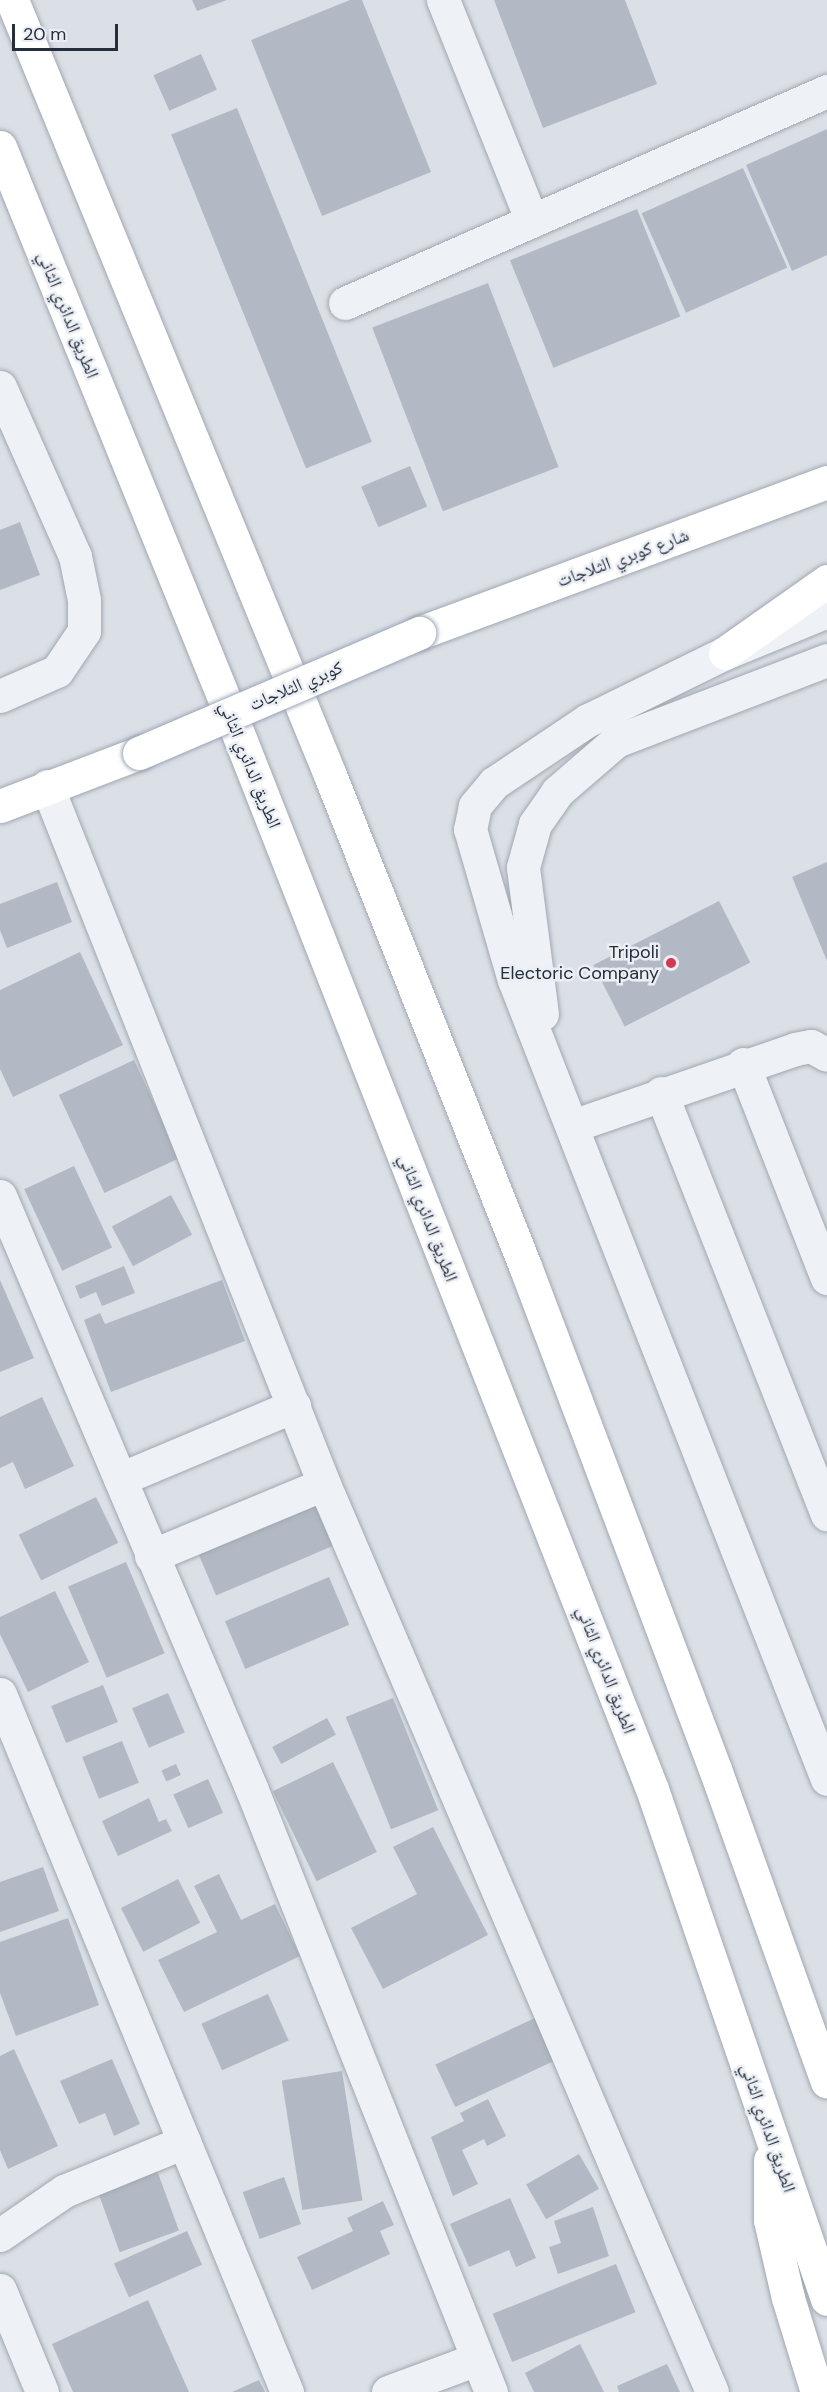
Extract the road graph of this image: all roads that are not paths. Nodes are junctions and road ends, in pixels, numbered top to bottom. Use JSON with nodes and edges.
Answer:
{"nodes":[{"id":1,"x":12,"y":0,"type":"edge"},
{"id":2,"x":442,"y":0,"type":"edge"},
{"id":3,"x":827,"y":91,"type":"edge"},
{"id":4,"x":0,"y":147,"type":"edge"},
{"id":5,"x":532,"y":221,"type":"junction"},
{"id":6,"x":345,"y":303,"type":"dead end"},
{"id":7,"x":0,"y":387,"type":"edge"},
{"id":8,"x":824,"y":484,"type":"edge"},
{"id":9,"x":827,"y":581,"type":"edge"},
{"id":10,"x":827,"y":611,"type":"edge"},
{"id":11,"x":419,"y":633,"type":"joint"},
{"id":12,"x":725,"y":653,"type":"junction"},
{"id":13,"x":824,"y":669,"type":"edge"},
{"id":14,"x":0,"y":696,"type":"edge"},
{"id":15,"x":47,"y":786,"type":"junction"},
{"id":16,"x":0,"y":806,"type":"edge"},
{"id":17,"x":827,"y":1055,"type":"edge"},
{"id":18,"x":743,"y":1064,"type":"junction"},
{"id":19,"x":551,"y":1069,"type":"junction"},
{"id":20,"x":661,"y":1093,"type":"junction"},
{"id":21,"x":572,"y":1126,"type":"junction"},
{"id":22,"x":0,"y":1197,"type":"edge"},
{"id":23,"x":827,"y":1278,"type":"edge"},
{"id":24,"x":294,"y":1406,"type":"junction"},
{"id":25,"x":120,"y":1479,"type":"junction"},
{"id":26,"x":324,"y":1484,"type":"junction"},
{"id":27,"x":827,"y":1515,"type":"edge"},
{"id":28,"x":151,"y":1556,"type":"junction"},
{"id":29,"x":0,"y":1694,"type":"edge"},
{"id":30,"x":827,"y":1779,"type":"edge"},
{"id":31,"x":827,"y":2082,"type":"edge"},
{"id":32,"x":770,"y":2134,"type":"junction"},
{"id":33,"x":184,"y":2142,"type":"junction"},
{"id":34,"x":0,"y":2235,"type":"edge"},
{"id":35,"x":0,"y":2290,"type":"edge"},
{"id":36,"x":827,"y":2299,"type":"edge"},
{"id":37,"x":477,"y":2359,"type":"junction"},
{"id":38,"x":42,"y":2392,"type":"edge"},
{"id":39,"x":287,"y":2392,"type":"edge"},
{"id":40,"x":388,"y":2392,"type":"edge"},
{"id":41,"x":491,"y":2392,"type":"edge"},
{"id":42,"x":712,"y":2392,"type":"edge"},
{"id":43,"x":817,"y":2392,"type":"edge"}],
"edges":[{"from":1,"to":31,"type":"main road"},
{"from":2,"to":5,"type":"street"},
{"from":3,"to":5,"type":"street"},
{"from":4,"to":32,"type":"main road","name":"الطريق الدائري الثاني"},
{"from":5,"to":6,"type":"street"},
{"from":7,"to":14,"type":"street"},
{"from":8,"to":11,"type":"main road","name":"شارع كوبري الثلاجات"},
{"from":9,"to":12,"type":"main road"},
{"from":10,"to":12,"type":"street"},
{"from":11,"to":15,"type":"main road","name":"كوبري الثلاجات","bridge":true},
{"from":12,"to":19,"type":"street"},
{"from":13,"to":19,"type":"street"},
{"from":15,"to":16,"type":"main road"},
{"from":15,"to":24,"type":"street"},
{"from":17,"to":18,"type":"street"},
{"from":18,"to":20,"type":"street"},
{"from":18,"to":23,"type":"street"},
{"from":19,"to":21,"type":"street"},
{"from":20,"to":21,"type":"street"},
{"from":20,"to":27,"type":"street"},
{"from":21,"to":30,"type":"street"},
{"from":22,"to":25,"type":"street"},
{"from":24,"to":25,"type":"street"},
{"from":24,"to":26,"type":"street"},
{"from":25,"to":28,"type":"street"},
{"from":26,"to":28,"type":"street"},
{"from":26,"to":42,"type":"street"},
{"from":28,"to":37,"type":"street"},
{"from":29,"to":33,"type":"street"},
{"from":32,"to":36,"type":"main road","name":"الطريق الدائري الثاني"},
{"from":32,"to":43,"type":"main road"},
{"from":33,"to":34,"type":"street"},
{"from":33,"to":39,"type":"street"},
{"from":35,"to":38,"type":"street"},
{"from":37,"to":40,"type":"street"},
{"from":37,"to":41,"type":"street"}]}
